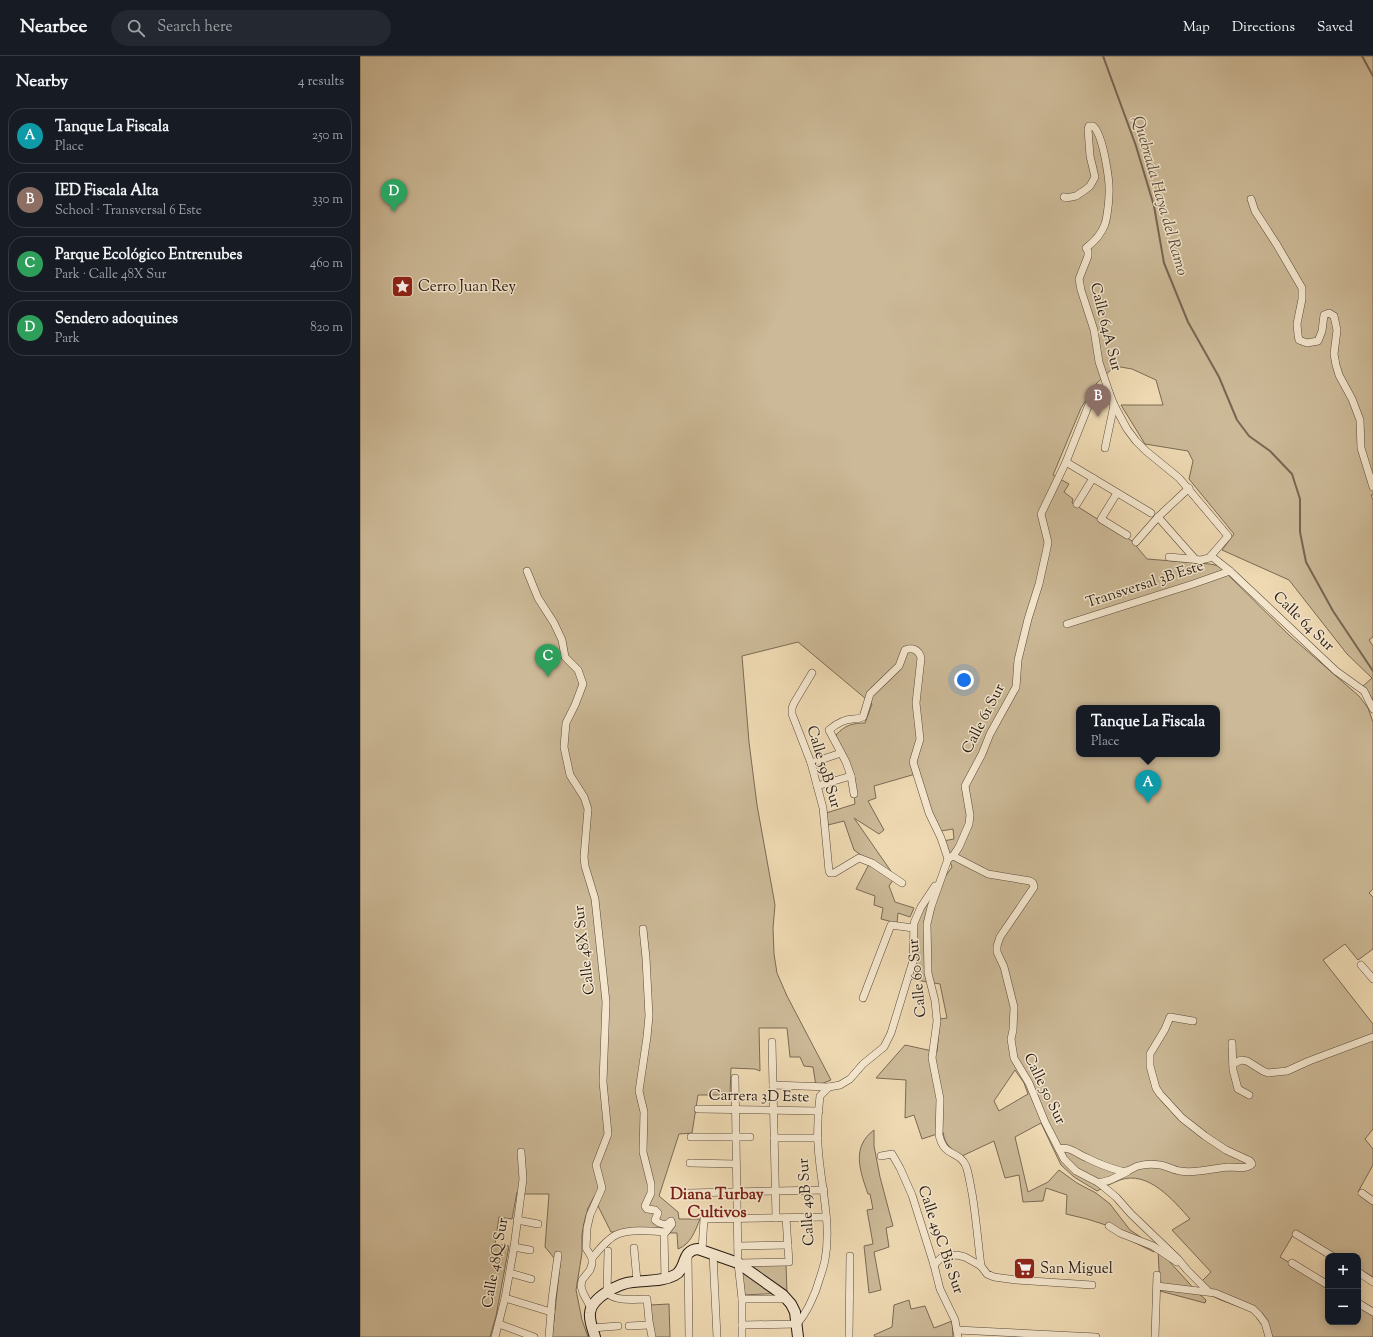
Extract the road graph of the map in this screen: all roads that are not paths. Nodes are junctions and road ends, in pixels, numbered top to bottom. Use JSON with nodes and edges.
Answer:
{"nodes":[{"id":1,"x":1064,"y":197,"type":"dead end"},
{"id":2,"x":1251,"y":199,"type":"dead end"},
{"id":3,"x":1108,"y":392,"type":"junction"},
{"id":4,"x":1114,"y":404,"type":"junction"},
{"id":5,"x":1105,"y":448,"type":"dead end"},
{"id":6,"x":1066,"y":462,"type":"junction"},
{"id":7,"x":1093,"y":478,"type":"junction"},
{"id":8,"x":1373,"y":487,"type":"edge"},
{"id":9,"x":1189,"y":488,"type":"junction"},
{"id":10,"x":1117,"y":492,"type":"junction"},
{"id":11,"x":1076,"y":504,"type":"dead end"},
{"id":12,"x":1151,"y":513,"type":"dead end"},
{"id":13,"x":1158,"y":517,"type":"junction"},
{"id":14,"x":1128,"y":535,"type":"dead end"},
{"id":15,"x":1136,"y":542,"type":"dead end"},
{"id":16,"x":1211,"y":556,"type":"junction"},
{"id":17,"x":1169,"y":557,"type":"dead end"},
{"id":18,"x":1198,"y":560,"type":"junction"},
{"id":19,"x":527,"y":571,"type":"dead end"},
{"id":20,"x":1230,"y":571,"type":"junction"},
{"id":21,"x":1067,"y":624,"type":"dead end"},
{"id":22,"x":812,"y":673,"type":"dead end"},
{"id":23,"x":1373,"y":709,"type":"edge"},
{"id":24,"x":841,"y":753,"type":"junction"},
{"id":25,"x":811,"y":763,"type":"junction"},
{"id":26,"x":851,"y":776,"type":"junction"},
{"id":27,"x":817,"y":786,"type":"junction"},
{"id":28,"x":854,"y":794,"type":"dead end"},
{"id":29,"x":950,"y":858,"type":"junction"},
{"id":30,"x":941,"y":878,"type":"junction"},
{"id":31,"x":902,"y":883,"type":"dead end"},
{"id":32,"x":913,"y":928,"type":"junction"},
{"id":33,"x":642,"y":929,"type":"dead end"},
{"id":34,"x":1361,"y":965,"type":"dead end"},
{"id":35,"x":1373,"y":979,"type":"edge"},
{"id":36,"x":863,"y":998,"type":"dead end"},
{"id":37,"x":1193,"y":1021,"type":"dead end"},
{"id":38,"x":1373,"y":1038,"type":"edge"},
{"id":39,"x":772,"y":1042,"type":"dead end"},
{"id":40,"x":1232,"y":1043,"type":"dead end"},
{"id":41,"x":1233,"y":1064,"type":"junction"},
{"id":42,"x":735,"y":1078,"type":"dead end"},
{"id":43,"x":773,"y":1085,"type":"junction"},
{"id":44,"x":829,"y":1087,"type":"junction"},
{"id":45,"x":1249,"y":1095,"type":"dead end"},
{"id":46,"x":698,"y":1108,"type":"dead end"},
{"id":47,"x":735,"y":1109,"type":"junction"},
{"id":48,"x":774,"y":1110,"type":"junction"},
{"id":49,"x":818,"y":1111,"type":"junction"},
{"id":50,"x":691,"y":1137,"type":"dead end"},
{"id":51,"x":736,"y":1137,"type":"junction"},
{"id":52,"x":750,"y":1138,"type":"dead end"},
{"id":53,"x":774,"y":1138,"type":"junction"},
{"id":54,"x":818,"y":1138,"type":"junction"},
{"id":55,"x":1059,"y":1149,"type":"junction"},
{"id":56,"x":521,"y":1152,"type":"dead end"},
{"id":57,"x":881,"y":1156,"type":"dead end"},
{"id":58,"x":690,"y":1163,"type":"dead end"},
{"id":59,"x":736,"y":1164,"type":"junction"},
{"id":60,"x":1063,"y":1167,"type":"dead end"},
{"id":61,"x":1072,"y":1168,"type":"junction"},
{"id":62,"x":1130,"y":1171,"type":"junction"},
{"id":63,"x":1100,"y":1183,"type":"junction"},
{"id":64,"x":824,"y":1190,"type":"junction"},
{"id":65,"x":776,"y":1191,"type":"junction"},
{"id":66,"x":737,"y":1192,"type":"junction"},
{"id":67,"x":688,"y":1193,"type":"dead end"},
{"id":68,"x":1362,"y":1193,"type":"dead end"},
{"id":69,"x":1373,"y":1200,"type":"edge"},
{"id":70,"x":826,"y":1217,"type":"junction"},
{"id":71,"x":737,"y":1218,"type":"junction"},
{"id":72,"x":776,"y":1218,"type":"junction"},
{"id":73,"x":786,"y":1218,"type":"junction"},
{"id":74,"x":517,"y":1220,"type":"junction"},
{"id":75,"x":538,"y":1224,"type":"dead end"},
{"id":76,"x":1109,"y":1226,"type":"dead end"},
{"id":77,"x":665,"y":1232,"type":"junction"},
{"id":78,"x":1296,"y":1234,"type":"dead end"},
{"id":79,"x":788,"y":1245,"type":"junction"},
{"id":80,"x":738,"y":1246,"type":"junction"},
{"id":81,"x":514,"y":1247,"type":"junction"},
{"id":82,"x":634,"y":1248,"type":"dead end"},
{"id":83,"x":530,"y":1250,"type":"dead end"},
{"id":84,"x":702,"y":1250,"type":"junction"},
{"id":85,"x":608,"y":1251,"type":"dead end"},
{"id":86,"x":688,"y":1252,"type":"junction"},
{"id":87,"x":1327,"y":1253,"type":"edge"},
{"id":88,"x":713,"y":1254,"type":"junction"},
{"id":89,"x":558,"y":1255,"type":"dead end"},
{"id":90,"x":850,"y":1256,"type":"dead end"},
{"id":91,"x":592,"y":1258,"type":"junction"},
{"id":92,"x":1292,"y":1262,"type":"dead end"},
{"id":93,"x":738,"y":1263,"type":"junction"},
{"id":94,"x":934,"y":1265,"type":"junction"},
{"id":95,"x":981,"y":1266,"type":"junction"},
{"id":96,"x":1184,"y":1266,"type":"junction"},
{"id":97,"x":510,"y":1273,"type":"junction"},
{"id":98,"x":1361,"y":1274,"type":"edge"},
{"id":99,"x":1157,"y":1275,"type":"dead end"},
{"id":100,"x":531,"y":1279,"type":"dead end"},
{"id":101,"x":665,"y":1279,"type":"junction"},
{"id":102,"x":637,"y":1281,"type":"junction"},
{"id":103,"x":1373,"y":1282,"type":"edge"},
{"id":104,"x":1325,"y":1283,"type":"edge"},
{"id":105,"x":1092,"y":1285,"type":"dead end"},
{"id":106,"x":1157,"y":1286,"type":"junction"},
{"id":107,"x":1208,"y":1292,"type":"junction"},
{"id":108,"x":607,"y":1293,"type":"junction"},
{"id":109,"x":505,"y":1298,"type":"junction"},
{"id":110,"x":742,"y":1299,"type":"junction"},
{"id":111,"x":788,"y":1300,"type":"junction"},
{"id":112,"x":1361,"y":1305,"type":"edge"},
{"id":113,"x":591,"y":1308,"type":"junction"},
{"id":114,"x":552,"y":1312,"type":"junction"},
{"id":115,"x":1373,"y":1312,"type":"edge"},
{"id":116,"x":499,"y":1324,"type":"junction"},
{"id":117,"x":649,"y":1324,"type":"junction"},
{"id":118,"x":797,"y":1324,"type":"junction"},
{"id":119,"x":742,"y":1325,"type":"junction"},
{"id":120,"x":618,"y":1326,"type":"dead end"},
{"id":121,"x":629,"y":1326,"type":"dead end"},
{"id":122,"x":594,"y":1332,"type":"edge"},
{"id":123,"x":957,"y":1333,"type":"edge"},
{"id":124,"x":993,"y":1334,"type":"edge"},
{"id":125,"x":1047,"y":1336,"type":"edge"},
{"id":126,"x":496,"y":1337,"type":"edge"},
{"id":127,"x":534,"y":1337,"type":"edge"},
{"id":128,"x":549,"y":1337,"type":"edge"},
{"id":129,"x":652,"y":1337,"type":"edge"},
{"id":130,"x":689,"y":1337,"type":"edge"},
{"id":131,"x":717,"y":1337,"type":"edge"},
{"id":132,"x":742,"y":1337,"type":"edge"},
{"id":133,"x":798,"y":1337,"type":"edge"},
{"id":134,"x":849,"y":1337,"type":"edge"},
{"id":135,"x":1096,"y":1337,"type":"edge"},
{"id":136,"x":1155,"y":1337,"type":"edge"},
{"id":137,"x":1269,"y":1337,"type":"edge"}],
"edges":[{"from":1,"to":3,"type":"street","name":"Calle 64A Sur"},
{"from":2,"to":8,"type":"street"},
{"from":3,"to":4,"type":"street","name":"Calle 64A Sur"},
{"from":3,"to":6,"type":"street"},
{"from":4,"to":5,"type":"street"},
{"from":4,"to":9,"type":"street","name":"Calle 64A Sur"},
{"from":6,"to":7,"type":"street"},
{"from":6,"to":29,"type":"street","name":"Calle 61 Sur"},
{"from":7,"to":10,"type":"street"},
{"from":7,"to":11,"type":"street"},
{"from":9,"to":13,"type":"street"},
{"from":9,"to":16,"type":"street","name":"Calle 64A Sur"},
{"from":10,"to":12,"type":"street"},
{"from":10,"to":14,"type":"street"},
{"from":13,"to":15,"type":"street"},
{"from":13,"to":18,"type":"street"},
{"from":16,"to":18,"type":"street"},
{"from":16,"to":20,"type":"street","name":"Calle 64 Sur"},
{"from":17,"to":18,"type":"street"},
{"from":19,"to":91,"type":"street","name":"Calle 48X Sur"},
{"from":20,"to":21,"type":"street","name":"Transversal 3B Este"},
{"from":20,"to":23,"type":"street","name":"Calle 64 Sur"},
{"from":22,"to":25,"type":"street","name":"Calle 59B Sur"},
{"from":24,"to":25,"type":"street"},
{"from":24,"to":26,"type":"street"},
{"from":24,"to":29,"type":"street"},
{"from":25,"to":27,"type":"street","name":"Calle 59B Sur"},
{"from":26,"to":27,"type":"street"},
{"from":26,"to":28,"type":"street"},
{"from":27,"to":31,"type":"street","name":"Calle 59B Sur"},
{"from":29,"to":30,"type":"street","name":"Calle 60 Sur"},
{"from":29,"to":55,"type":"street","name":"Calle 50 Sur"},
{"from":30,"to":32,"type":"street"},
{"from":30,"to":95,"type":"street","name":"Calle 60 Sur"},
{"from":32,"to":36,"type":"street"},
{"from":32,"to":44,"type":"street"},
{"from":33,"to":77,"type":"street"},
{"from":34,"to":35,"type":"street"},
{"from":37,"to":62,"type":"street"},
{"from":38,"to":41,"type":"street"},
{"from":39,"to":43,"type":"street"},
{"from":40,"to":41,"type":"street"},
{"from":41,"to":45,"type":"street"},
{"from":42,"to":47,"type":"street"},
{"from":43,"to":44,"type":"street"},
{"from":43,"to":48,"type":"street"},
{"from":44,"to":49,"type":"street","name":"Calle 49B Sur"},
{"from":46,"to":47,"type":"street","name":"Carrera 3D Este"},
{"from":47,"to":48,"type":"street","name":"Carrera 3D Este"},
{"from":47,"to":51,"type":"street"},
{"from":48,"to":49,"type":"street","name":"Carrera 3D Este"},
{"from":48,"to":53,"type":"street"},
{"from":49,"to":54,"type":"street","name":"Calle 49B Sur"},
{"from":50,"to":51,"type":"street"},
{"from":51,"to":52,"type":"street"},
{"from":51,"to":59,"type":"street"},
{"from":53,"to":54,"type":"street"},
{"from":53,"to":65,"type":"street"},
{"from":54,"to":64,"type":"street","name":"Calle 49B Sur"},
{"from":55,"to":61,"type":"street","name":"Calle 50 Sur"},
{"from":55,"to":62,"type":"street"},
{"from":56,"to":74,"type":"street","name":"Calle 48Q Sur"},
{"from":57,"to":94,"type":"street","name":"Calle 49C Bis Sur"},
{"from":58,"to":59,"type":"street"},
{"from":59,"to":66,"type":"street"},
{"from":60,"to":61,"type":"street"},
{"from":61,"to":63,"type":"street"},
{"from":62,"to":63,"type":"street"},
{"from":63,"to":96,"type":"street"},
{"from":64,"to":65,"type":"street"},
{"from":64,"to":70,"type":"street","name":"Calle 49B Sur"},
{"from":65,"to":66,"type":"street"},
{"from":65,"to":72,"type":"street"},
{"from":66,"to":67,"type":"street"},
{"from":66,"to":71,"type":"street"},
{"from":68,"to":69,"type":"street"},
{"from":70,"to":73,"type":"street"},
{"from":70,"to":118,"type":"street","name":"Calle 49B Sur"},
{"from":71,"to":72,"type":"street"},
{"from":71,"to":80,"type":"street"},
{"from":71,"to":84,"type":"street"},
{"from":72,"to":73,"type":"street"},
{"from":73,"to":79,"type":"street","name":"Calle 49B Sur"},
{"from":74,"to":75,"type":"street"},
{"from":74,"to":81,"type":"street","name":"Calle 48Q Sur"},
{"from":76,"to":96,"type":"street"},
{"from":77,"to":91,"type":"street"},
{"from":77,"to":101,"type":"street"},
{"from":78,"to":87,"type":"street"},
{"from":79,"to":80,"type":"street"},
{"from":79,"to":93,"type":"street","name":"Calle 49B Sur"},
{"from":80,"to":93,"type":"street"},
{"from":81,"to":83,"type":"street"},
{"from":81,"to":97,"type":"street","name":"Calle 48Q Sur"},
{"from":82,"to":102,"type":"street"},
{"from":84,"to":86,"type":"street"},
{"from":84,"to":88,"type":"street"},
{"from":85,"to":108,"type":"street"},
{"from":86,"to":101,"type":"street"},
{"from":86,"to":130,"type":"street"},
{"from":88,"to":93,"type":"street"},
{"from":88,"to":131,"type":"street"},
{"from":89,"to":114,"type":"street"},
{"from":90,"to":134,"type":"street"},
{"from":91,"to":113,"type":"street"},
{"from":92,"to":104,"type":"street"},
{"from":93,"to":110,"type":"street"},
{"from":93,"to":111,"type":"street"},
{"from":94,"to":95,"type":"street"},
{"from":94,"to":123,"type":"street","name":"Calle 49C Bis Sur"},
{"from":95,"to":105,"type":"street"},
{"from":96,"to":107,"type":"street"},
{"from":97,"to":100,"type":"street"},
{"from":97,"to":109,"type":"street","name":"Calle 48Q Sur"},
{"from":98,"to":103,"type":"street"},
{"from":99,"to":106,"type":"street"},
{"from":101,"to":102,"type":"street"},
{"from":102,"to":108,"type":"street"},
{"from":106,"to":107,"type":"street"},
{"from":106,"to":136,"type":"street"},
{"from":107,"to":137,"type":"street"},
{"from":108,"to":113,"type":"street"},
{"from":108,"to":117,"type":"street"},
{"from":109,"to":114,"type":"street"},
{"from":109,"to":116,"type":"street","name":"Calle 48Q Sur"},
{"from":110,"to":111,"type":"street"},
{"from":110,"to":119,"type":"street"},
{"from":111,"to":118,"type":"street"},
{"from":112,"to":115,"type":"street"},
{"from":113,"to":122,"type":"street"},
{"from":114,"to":128,"type":"street"},
{"from":116,"to":126,"type":"street","name":"Calle 48Q Sur"},
{"from":116,"to":127,"type":"street"},
{"from":117,"to":121,"type":"street"},
{"from":117,"to":129,"type":"street"},
{"from":118,"to":119,"type":"street"},
{"from":118,"to":133,"type":"street"},
{"from":119,"to":132,"type":"street"},
{"from":120,"to":122,"type":"street"},
{"from":123,"to":124,"type":"street"},
{"from":124,"to":125,"type":"street"},
{"from":125,"to":135,"type":"street"}]}
